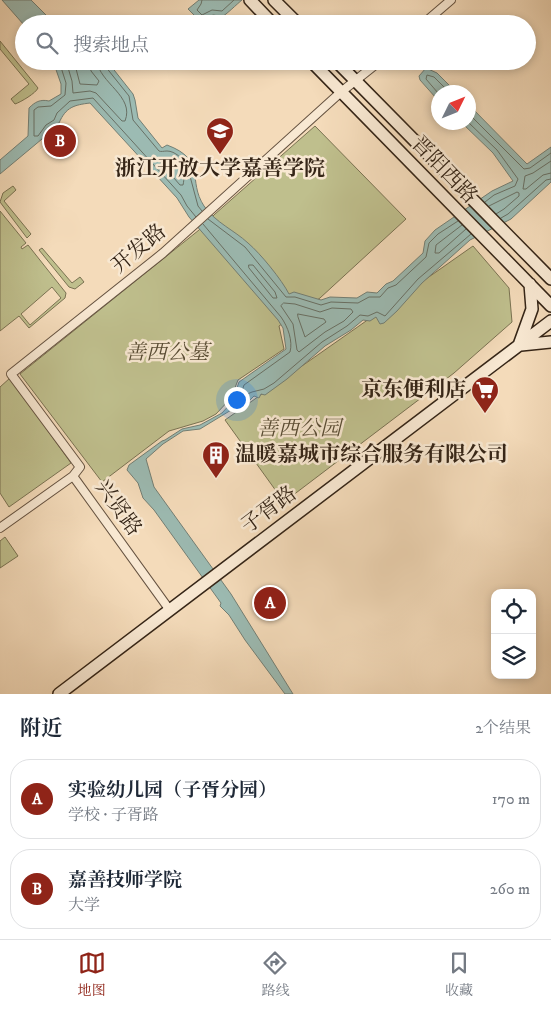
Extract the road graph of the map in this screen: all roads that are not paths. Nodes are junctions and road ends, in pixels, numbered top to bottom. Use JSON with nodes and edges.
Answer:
{"nodes":[{"id":1,"x":274,"y":0,"type":"edge"},
{"id":2,"x":451,"y":0,"type":"edge"},
{"id":3,"x":252,"y":2,"type":"edge"},
{"id":4,"x":264,"y":15,"type":"edge"},
{"id":5,"x":289,"y":15,"type":"edge"},
{"id":6,"x":434,"y":15,"type":"edge"},
{"id":7,"x":320,"y":70,"type":"edge"},
{"id":8,"x":345,"y":70,"type":"edge"},
{"id":9,"x":369,"y":70,"type":"edge"},
{"id":10,"x":356,"y":81,"type":"junction"},
{"id":11,"x":341,"y":92,"type":"junction"},
{"id":12,"x":549,"y":274,"type":"edge"},
{"id":13,"x":530,"y":284,"type":"junction"},
{"id":14,"x":551,"y":306,"type":"edge"},
{"id":15,"x":551,"y":321,"type":"edge"},
{"id":16,"x":551,"y":342,"type":"edge"},
{"id":17,"x":519,"y":345,"type":"junction"},
{"id":18,"x":73,"y":476,"type":"junction"},
{"id":19,"x":0,"y":528,"type":"edge"},
{"id":20,"x":169,"y":609,"type":"junction"},
{"id":21,"x":59,"y":694,"type":"edge"}],
"edges":[{"from":1,"to":5,"type":"main road"},
{"from":2,"to":6,"type":"street"},
{"from":3,"to":4,"type":"main road"},
{"from":7,"to":11,"type":"main road","name":"晋阳西路"},
{"from":8,"to":10,"type":"main road","name":"晋阳西路"},
{"from":9,"to":10,"type":"street","name":"开发路"},
{"from":10,"to":11,"type":"street","name":"开发路"},
{"from":10,"to":12,"type":"main road","name":"晋阳西路"},
{"from":11,"to":13,"type":"main road","name":"晋阳西路"},
{"from":11,"to":18,"type":"street","name":"开发路"},
{"from":13,"to":14,"type":"main road","name":"晋阳西路"},
{"from":13,"to":17,"type":"main road"},
{"from":15,"to":17,"type":"main road","name":"子胥路"},
{"from":16,"to":17,"type":"main road"},
{"from":17,"to":20,"type":"main road","name":"子胥路"},
{"from":18,"to":19,"type":"street","name":"兴贤路"},
{"from":18,"to":20,"type":"street","name":"兴贤路"},
{"from":20,"to":21,"type":"main road","name":"子胥路"}]}
